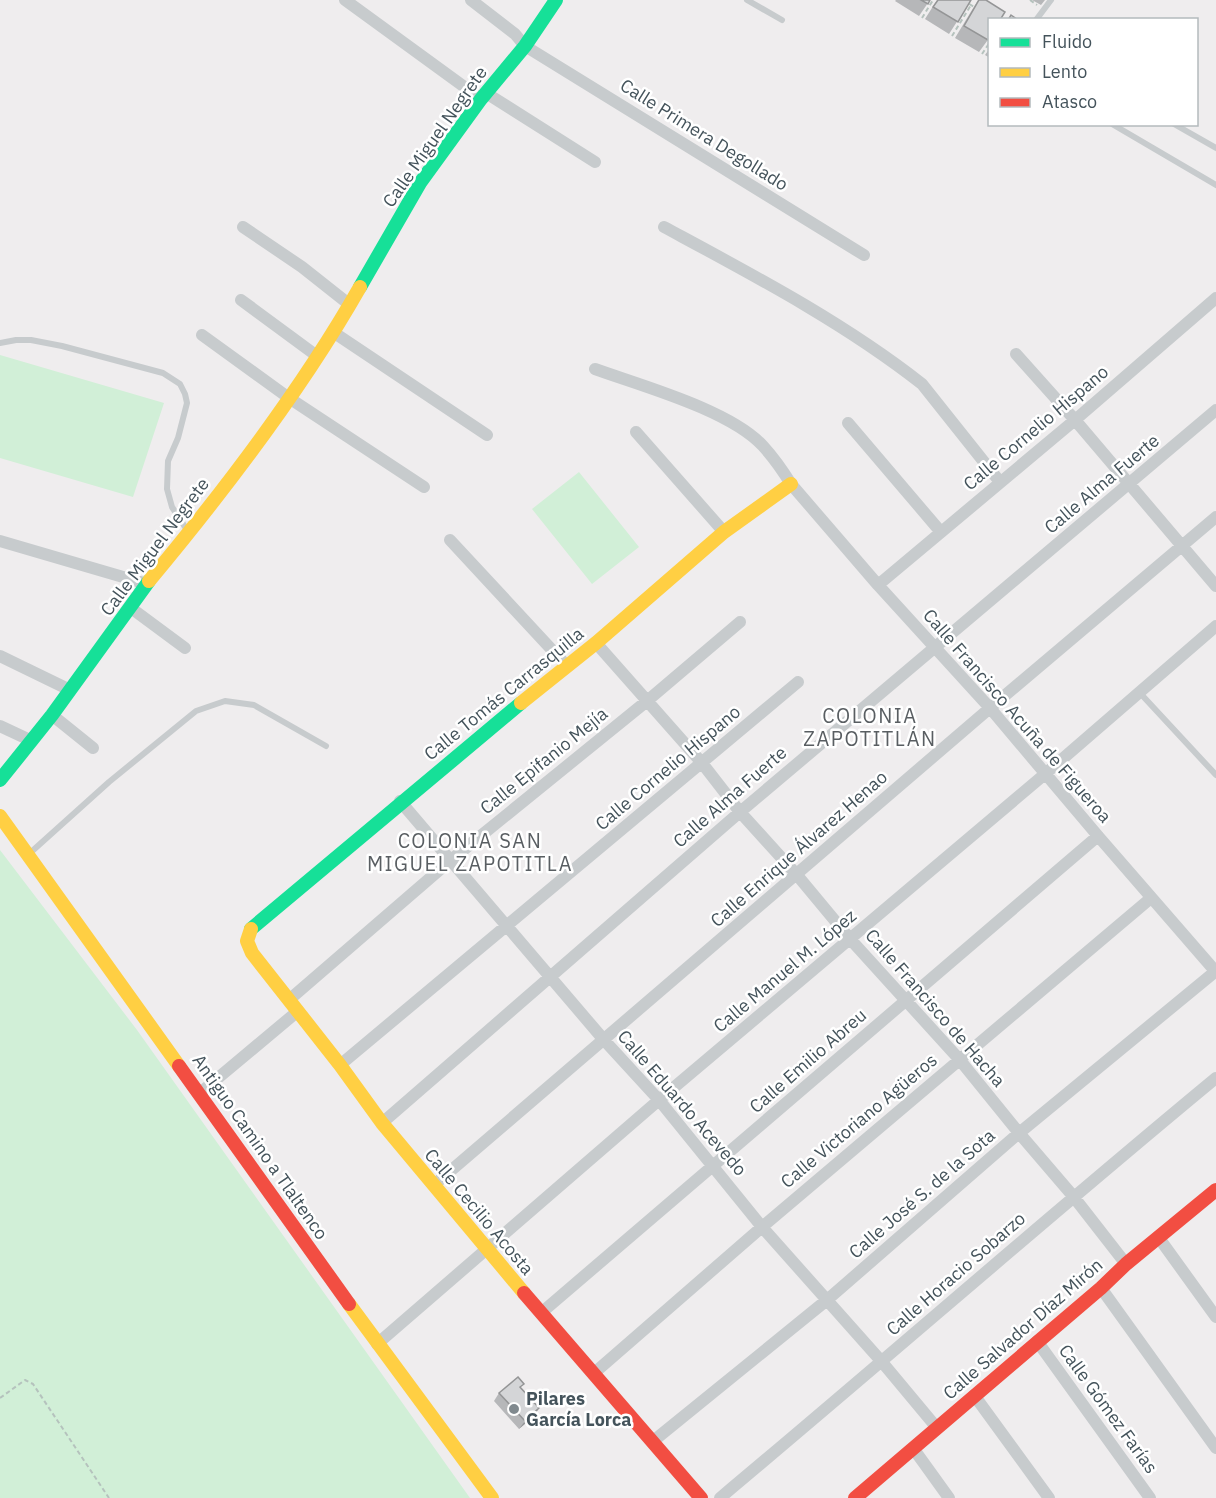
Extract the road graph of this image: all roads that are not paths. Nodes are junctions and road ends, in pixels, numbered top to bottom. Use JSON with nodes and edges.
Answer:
{"nodes":[{"id":1,"x":345,"y":0,"type":"edge"},
{"id":2,"x":471,"y":0,"type":"edge"},
{"id":3,"x":747,"y":0,"type":"edge"},
{"id":4,"x":1051,"y":0,"type":"edge"},
{"id":5,"x":551,"y":2,"type":"edge"},
{"id":6,"x":1038,"y":18,"type":"edge"},
{"id":7,"x":782,"y":20,"type":"dead end"},
{"id":8,"x":525,"y":46,"type":"junction"},
{"id":9,"x":483,"y":96,"type":"junction"},
{"id":10,"x":1115,"y":126,"type":"edge"},
{"id":11,"x":1178,"y":126,"type":"edge"},
{"id":12,"x":1216,"y":148,"type":"edge"},
{"id":13,"x":595,"y":162,"type":"dead end"},
{"id":14,"x":1216,"y":185,"type":"edge"},
{"id":15,"x":243,"y":226,"type":"dead end"},
{"id":16,"x":664,"y":227,"type":"dead end"},
{"id":17,"x":864,"y":255,"type":"dead end"},
{"id":18,"x":1216,"y":298,"type":"edge"},
{"id":19,"x":241,"y":300,"type":"dead end"},
{"id":20,"x":350,"y":305,"type":"junction"},
{"id":21,"x":333,"y":332,"type":"junction"},
{"id":22,"x":202,"y":335,"type":"dead end"},
{"id":23,"x":0,"y":344,"type":"edge"},
{"id":24,"x":1016,"y":354,"type":"dead end"},
{"id":25,"x":317,"y":356,"type":"junction"},
{"id":26,"x":595,"y":369,"type":"dead end"},
{"id":27,"x":289,"y":398,"type":"junction"},
{"id":28,"x":1216,"y":410,"type":"edge"},
{"id":29,"x":1075,"y":420,"type":"junction"},
{"id":30,"x":848,"y":423,"type":"dead end"},
{"id":31,"x":636,"y":432,"type":"dead end"},
{"id":32,"x":487,"y":435,"type":"dead end"},
{"id":33,"x":1000,"y":482,"type":"junction"},
{"id":34,"x":1130,"y":483,"type":"junction"},
{"id":35,"x":791,"y":484,"type":"junction"},
{"id":36,"x":423,"y":487,"type":"dead end"},
{"id":37,"x":1216,"y":517,"type":"edge"},
{"id":38,"x":940,"y":531,"type":"junction"},
{"id":39,"x":724,"y":532,"type":"junction"},
{"id":40,"x":189,"y":533,"type":"junction"},
{"id":41,"x":450,"y":540,"type":"dead end"},
{"id":42,"x":0,"y":541,"type":"edge"},
{"id":43,"x":1181,"y":546,"type":"junction"},
{"id":44,"x":147,"y":584,"type":"junction"},
{"id":45,"x":878,"y":585,"type":"junction"},
{"id":46,"x":1216,"y":586,"type":"edge"},
{"id":47,"x":130,"y":608,"type":"junction"},
{"id":48,"x":740,"y":622,"type":"dead end"},
{"id":49,"x":1216,"y":626,"type":"edge"},
{"id":50,"x":596,"y":643,"type":"junction"},
{"id":51,"x":185,"y":648,"type":"dead end"},
{"id":52,"x":936,"y":648,"type":"junction"},
{"id":53,"x":0,"y":656,"type":"edge"},
{"id":54,"x":566,"y":665,"type":"junction"},
{"id":55,"x":798,"y":682,"type":"dead end"},
{"id":56,"x":70,"y":690,"type":"junction"},
{"id":57,"x":1140,"y":693,"type":"junction"},
{"id":58,"x":647,"y":701,"type":"junction"},
{"id":59,"x":990,"y":708,"type":"junction"},
{"id":60,"x":52,"y":715,"type":"junction"},
{"id":61,"x":0,"y":726,"type":"edge"},
{"id":62,"x":32,"y":741,"type":"junction"},
{"id":63,"x":326,"y":746,"type":"dead end"},
{"id":64,"x":93,"y":748,"type":"dead end"},
{"id":65,"x":702,"y":764,"type":"junction"},
{"id":66,"x":1045,"y":774,"type":"junction"},
{"id":67,"x":1216,"y":775,"type":"edge"},
{"id":68,"x":0,"y":780,"type":"edge"},
{"id":69,"x":400,"y":801,"type":"junction"},
{"id":70,"x":740,"y":812,"type":"junction"},
{"id":71,"x":0,"y":816,"type":"edge"},
{"id":72,"x":1098,"y":836,"type":"junction"},
{"id":73,"x":29,"y":854,"type":"junction"},
{"id":74,"x":451,"y":860,"type":"junction"},
{"id":75,"x":797,"y":875,"type":"junction"},
{"id":76,"x":1150,"y":898,"type":"junction"},
{"id":77,"x":508,"y":925,"type":"junction"},
{"id":78,"x":246,"y":937,"type":"joint"},
{"id":79,"x":851,"y":940,"type":"junction"},
{"id":80,"x":1216,"y":972,"type":"edge"},
{"id":81,"x":551,"y":977,"type":"junction"},
{"id":82,"x":905,"y":1001,"type":"junction"},
{"id":83,"x":294,"y":1005,"type":"junction"},
{"id":84,"x":604,"y":1040,"type":"junction"},
{"id":85,"x":959,"y":1059,"type":"junction"},
{"id":86,"x":340,"y":1065,"type":"junction"},
{"id":87,"x":1216,"y":1078,"type":"edge"},
{"id":88,"x":200,"y":1093,"type":"junction"},
{"id":89,"x":659,"y":1100,"type":"junction"},
{"id":90,"x":382,"y":1124,"type":"junction"},
{"id":91,"x":1019,"y":1133,"type":"junction"},
{"id":92,"x":713,"y":1165,"type":"junction"},
{"id":93,"x":434,"y":1185,"type":"junction"},
{"id":94,"x":1216,"y":1190,"type":"edge"},
{"id":95,"x":1073,"y":1196,"type":"junction"},
{"id":96,"x":762,"y":1227,"type":"junction"},
{"id":97,"x":1159,"y":1238,"type":"junction"},
{"id":98,"x":487,"y":1249,"type":"junction"},
{"id":99,"x":1126,"y":1264,"type":"junction"},
{"id":100,"x":1101,"y":1288,"type":"junction"},
{"id":101,"x":827,"y":1300,"type":"junction"},
{"id":102,"x":541,"y":1313,"type":"junction"},
{"id":103,"x":1216,"y":1317,"type":"edge"},
{"id":104,"x":1037,"y":1341,"type":"junction"},
{"id":105,"x":377,"y":1344,"type":"junction"},
{"id":106,"x":882,"y":1362,"type":"junction"},
{"id":107,"x":593,"y":1374,"type":"junction"},
{"id":108,"x":974,"y":1395,"type":"junction"},
{"id":109,"x":937,"y":1428,"type":"junction"},
{"id":110,"x":652,"y":1443,"type":"junction"},
{"id":111,"x":913,"y":1448,"type":"junction"},
{"id":112,"x":1216,"y":1449,"type":"edge"},
{"id":113,"x":492,"y":1498,"type":"edge"},
{"id":114,"x":702,"y":1498,"type":"edge"},
{"id":115,"x":720,"y":1498,"type":"edge"},
{"id":116,"x":855,"y":1498,"type":"edge"},
{"id":117,"x":949,"y":1498,"type":"edge"},
{"id":118,"x":1049,"y":1498,"type":"edge"},
{"id":119,"x":1150,"y":1498,"type":"edge"}],
"edges":[{"from":1,"to":9,"type":"street"},
{"from":2,"to":8,"type":"street","name":"Calle Primera Degollado"},
{"from":3,"to":7,"type":"lane"},
{"from":4,"to":6,"type":"lane"},
{"from":5,"to":8,"type":"street","name":"Calle Miguel Negrete"},
{"from":8,"to":9,"type":"street","name":"Calle Miguel Negrete"},
{"from":8,"to":17,"type":"street","name":"Calle Primera Degollado"},
{"from":9,"to":13,"type":"street"},
{"from":9,"to":20,"type":"street","name":"Calle Miguel Negrete"},
{"from":10,"to":14,"type":"lane"},
{"from":11,"to":12,"type":"lane"},
{"from":15,"to":20,"type":"street"},
{"from":16,"to":33,"type":"street"},
{"from":18,"to":29,"type":"street","name":"Calle Cornelio Hispano"},
{"from":19,"to":25,"type":"street"},
{"from":20,"to":21,"type":"street","name":"Calle Miguel Negrete"},
{"from":21,"to":25,"type":"street","name":"Calle Miguel Negrete"},
{"from":21,"to":32,"type":"street"},
{"from":22,"to":27,"type":"street"},
{"from":23,"to":40,"type":"lane"},
{"from":24,"to":29,"type":"street"},
{"from":25,"to":27,"type":"street","name":"Calle Miguel Negrete"},
{"from":26,"to":35,"type":"street","name":"Calle Francisco Acuña de Figueroa"},
{"from":27,"to":36,"type":"street"},
{"from":27,"to":40,"type":"street","name":"Calle Miguel Negrete"},
{"from":28,"to":34,"type":"street","name":"Calle Alma Fuerte"},
{"from":29,"to":33,"type":"street","name":"Calle Cornelio Hispano"},
{"from":29,"to":34,"type":"street"},
{"from":30,"to":38,"type":"street"},
{"from":31,"to":39,"type":"street"},
{"from":33,"to":38,"type":"street","name":"Calle Cornelio Hispano"},
{"from":34,"to":43,"type":"street"},
{"from":34,"to":52,"type":"street","name":"Calle Alma Fuerte"},
{"from":35,"to":39,"type":"street","name":"Calle Tomás Carrasquilla"},
{"from":35,"to":45,"type":"street","name":"Calle Francisco Acuña de Figueroa"},
{"from":37,"to":43,"type":"street","name":"Calle Enrique Álvarez Henao"},
{"from":38,"to":45,"type":"street","name":"Calle Cornelio Hispano"},
{"from":39,"to":50,"type":"street","name":"Calle Tomás Carrasquilla"},
{"from":40,"to":44,"type":"street","name":"Calle Miguel Negrete"},
{"from":41,"to":54,"type":"street"},
{"from":42,"to":44,"type":"street"},
{"from":43,"to":46,"type":"street"},
{"from":43,"to":59,"type":"street","name":"Calle Enrique Álvarez Henao"},
{"from":44,"to":47,"type":"street","name":"Calle Miguel Negrete"},
{"from":45,"to":52,"type":"street","name":"Calle Francisco Acuña de Figueroa"},
{"from":47,"to":51,"type":"street"},
{"from":47,"to":56,"type":"street","name":"Calle Miguel Negrete"},
{"from":48,"to":58,"type":"street","name":"Calle Epifanio Mejía"},
{"from":49,"to":57,"type":"street","name":"Calle Manuel M. López"},
{"from":50,"to":54,"type":"street","name":"Calle Tomás Carrasquilla"},
{"from":50,"to":58,"type":"street","name":"Calle Francisco de Hacha"},
{"from":52,"to":59,"type":"street","name":"Calle Francisco Acuña de Figueroa"},
{"from":52,"to":70,"type":"street","name":"Calle Alma Fuerte"},
{"from":53,"to":56,"type":"street"},
{"from":54,"to":69,"type":"street","name":"Calle Tomás Carrasquilla"},
{"from":55,"to":65,"type":"street","name":"Calle Cornelio Hispano"},
{"from":56,"to":60,"type":"street","name":"Calle Miguel Negrete"},
{"from":57,"to":66,"type":"street","name":"Calle Manuel M. López"},
{"from":57,"to":67,"type":"lane"},
{"from":58,"to":65,"type":"street","name":"Calle Francisco de Hacha"},
{"from":58,"to":74,"type":"street","name":"Calle Epifanio Mejía"},
{"from":59,"to":66,"type":"street","name":"Calle Francisco Acuña de Figueroa"},
{"from":59,"to":75,"type":"street","name":"Calle Enrique Álvarez Henao"},
{"from":60,"to":62,"type":"street","name":"Calle Miguel Negrete"},
{"from":60,"to":64,"type":"street"},
{"from":61,"to":62,"type":"street"},
{"from":62,"to":68,"type":"street","name":"Calle Miguel Negrete"},
{"from":63,"to":73,"type":"lane"},
{"from":65,"to":70,"type":"street","name":"Calle Francisco de Hacha"},
{"from":65,"to":77,"type":"street","name":"Calle Cornelio Hispano"},
{"from":66,"to":72,"type":"street","name":"Calle Francisco Acuña de Figueroa"},
{"from":66,"to":79,"type":"street","name":"Calle Manuel M. López"},
{"from":69,"to":74,"type":"street","name":"Calle Eduardo Acevedo"},
{"from":69,"to":78,"type":"street","name":"Calle Tomás Carrasquilla"},
{"from":70,"to":75,"type":"street","name":"Calle Francisco de Hacha"},
{"from":70,"to":81,"type":"street","name":"Calle Alma Fuerte"},
{"from":71,"to":73,"type":"street","name":"Antiguo Camino a Tlaltenco"},
{"from":72,"to":76,"type":"street","name":"Calle Francisco Acuña de Figueroa"},
{"from":72,"to":82,"type":"street","name":"Calle Emilio Abreu"},
{"from":73,"to":88,"type":"street","name":"Antiguo Camino a Tlaltenco"},
{"from":74,"to":77,"type":"street","name":"Calle Eduardo Acevedo"},
{"from":74,"to":83,"type":"street","name":"Calle Epifanio Mejía"},
{"from":75,"to":79,"type":"street","name":"Calle Francisco de Hacha"},
{"from":75,"to":84,"type":"street","name":"Calle Enrique Álvarez Henao"},
{"from":76,"to":80,"type":"street","name":"Calle Francisco Acuña de Figueroa"},
{"from":76,"to":85,"type":"street","name":"Calle Victoriano Agüeros"},
{"from":77,"to":81,"type":"street","name":"Calle Eduardo Acevedo"},
{"from":77,"to":86,"type":"street","name":"Calle Cornelio Hispano"},
{"from":78,"to":83,"type":"street","name":"Calle Cecilio Acosta"},
{"from":79,"to":82,"type":"street","name":"Calle Francisco de Hacha"},
{"from":79,"to":89,"type":"street","name":"Calle Manuel M. López"},
{"from":80,"to":91,"type":"street","name":"Calle José S. de la Sota"},
{"from":81,"to":84,"type":"street","name":"Calle Eduardo Acevedo"},
{"from":81,"to":90,"type":"street","name":"Calle Alma Fuerte"},
{"from":82,"to":85,"type":"street","name":"Calle Francisco de Hacha"},
{"from":82,"to":92,"type":"street","name":"Calle Emilio Abreu"},
{"from":83,"to":86,"type":"street","name":"Calle Cecilio Acosta"},
{"from":83,"to":88,"type":"street","name":"Calle Epifanio Mejía"},
{"from":84,"to":89,"type":"street","name":"Calle Eduardo Acevedo"},
{"from":84,"to":93,"type":"street","name":"Calle Enrique Álvarez Henao"},
{"from":85,"to":91,"type":"street","name":"Calle Francisco de Hacha"},
{"from":85,"to":96,"type":"street","name":"Calle Victoriano Agüeros"},
{"from":86,"to":90,"type":"street","name":"Calle Cecilio Acosta"},
{"from":87,"to":95,"type":"street","name":"Calle Horacio Sobarzo"},
{"from":88,"to":105,"type":"street","name":"Antiguo Camino a Tlaltenco"},
{"from":89,"to":92,"type":"street","name":"Calle Eduardo Acevedo"},
{"from":89,"to":98,"type":"street","name":"Calle Manuel M. López"},
{"from":90,"to":93,"type":"street","name":"Calle Cecilio Acosta"},
{"from":91,"to":95,"type":"street","name":"Calle Francisco de Hacha"},
{"from":91,"to":101,"type":"street","name":"Calle José S. de la Sota"},
{"from":92,"to":96,"type":"street","name":"Calle Eduardo Acevedo"},
{"from":92,"to":102,"type":"street","name":"Calle Emilio Abreu"},
{"from":93,"to":98,"type":"street","name":"Calle Cecilio Acosta"},
{"from":94,"to":97,"type":"street","name":"Calle Salvador Díaz Mirón"},
{"from":95,"to":99,"type":"street","name":"Calle Francisco de Hacha"},
{"from":95,"to":106,"type":"street","name":"Calle Horacio Sobarzo"},
{"from":96,"to":101,"type":"street","name":"Calle Eduardo Acevedo"},
{"from":96,"to":107,"type":"street","name":"Calle Victoriano Agüeros"},
{"from":97,"to":99,"type":"street","name":"Calle Salvador Díaz Mirón"},
{"from":97,"to":103,"type":"street"},
{"from":98,"to":102,"type":"street","name":"Calle Cecilio Acosta"},
{"from":98,"to":105,"type":"street","name":"Calle Manuel M. López"},
{"from":99,"to":100,"type":"street","name":"Calle Salvador Díaz Mirón"},
{"from":100,"to":104,"type":"street","name":"Calle Salvador Díaz Mirón"},
{"from":100,"to":112,"type":"street"},
{"from":101,"to":106,"type":"street","name":"Calle Eduardo Acevedo"},
{"from":101,"to":110,"type":"street","name":"Calle José S. de la Sota"},
{"from":102,"to":107,"type":"street","name":"Calle Cecilio Acosta"},
{"from":104,"to":108,"type":"street","name":"Calle Salvador Díaz Mirón"},
{"from":104,"to":119,"type":"street","name":"Calle Gómez Farías"},
{"from":105,"to":113,"type":"street","name":"Antiguo Camino a Tlaltenco"},
{"from":106,"to":109,"type":"street","name":"Calle Eduardo Acevedo"},
{"from":106,"to":115,"type":"street","name":"Calle Horacio Sobarzo"},
{"from":107,"to":110,"type":"street","name":"Calle Cecilio Acosta"},
{"from":108,"to":109,"type":"street","name":"Calle Salvador Díaz Mirón"},
{"from":108,"to":118,"type":"street"},
{"from":109,"to":111,"type":"street","name":"Calle Salvador Díaz Mirón"},
{"from":110,"to":114,"type":"street","name":"Calle Cecilio Acosta"},
{"from":111,"to":116,"type":"street","name":"Calle Salvador Díaz Mirón"},
{"from":111,"to":117,"type":"street"}]}
